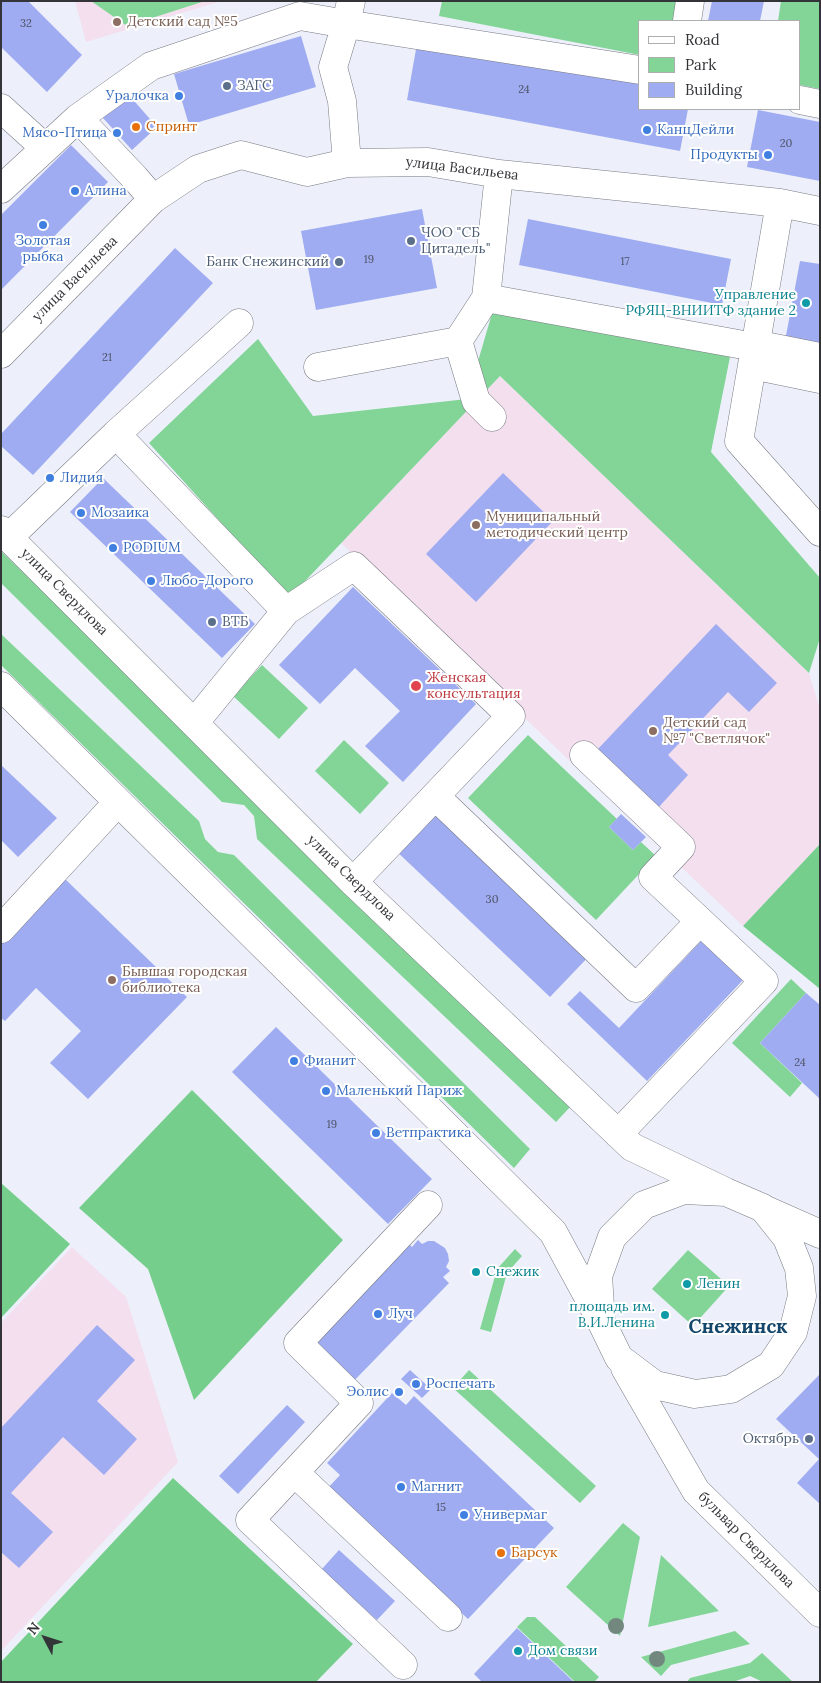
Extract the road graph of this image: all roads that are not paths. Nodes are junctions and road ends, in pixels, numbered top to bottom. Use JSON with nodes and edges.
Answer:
{"nodes":[{"id":1,"x":690,"y":1,"type":"edge"},
{"id":2,"x":349,"y":13,"type":"edge"},
{"id":3,"x":687,"y":20,"type":"edge"},
{"id":4,"x":638,"y":70,"type":"edge"},
{"id":5,"x":801,"y":100,"type":"edge"},
{"id":6,"x":820,"y":104,"type":"edge"},
{"id":7,"x":1,"y":108,"type":"edge"},
{"id":8,"x":78,"y":118,"type":"junction"},
{"id":9,"x":44,"y":148,"type":"junction"},
{"id":10,"x":347,"y":163,"type":"junction"},
{"id":11,"x":500,"y":174,"type":"junction"},
{"id":12,"x":1,"y":189,"type":"edge"},
{"id":13,"x":154,"y":199,"type":"junction"},
{"id":14,"x":780,"y":203,"type":"junction"},
{"id":15,"x":820,"y":211,"type":"edge"},
{"id":16,"x":486,"y":298,"type":"junction"},
{"id":17,"x":239,"y":322,"type":"dead end"},
{"id":18,"x":458,"y":341,"type":"junction"},
{"id":19,"x":748,"y":351,"type":"junction"},
{"id":20,"x":1,"y":354,"type":"edge"},
{"id":21,"x":820,"y":357,"type":"edge"},
{"id":22,"x":318,"y":368,"type":"dead end"},
{"id":23,"x":820,"y":379,"type":"edge"},
{"id":24,"x":492,"y":417,"type":"dead end"},
{"id":25,"x":116,"y":434,"type":"junction"},
{"id":26,"x":820,"y":532,"type":"edge"},
{"id":27,"x":5,"y":534,"type":"edge"},
{"id":28,"x":286,"y":610,"type":"junction"},
{"id":29,"x":1,"y":686,"type":"edge"},
{"id":30,"x":195,"y":722,"type":"junction"},
{"id":31,"x":584,"y":755,"type":"dead end"},
{"id":32,"x":435,"y":796,"type":"junction"},
{"id":33,"x":118,"y":802,"type":"junction"},
{"id":34,"x":353,"y":882,"type":"junction"},
{"id":35,"x":700,"y":921,"type":"junction"},
{"id":36,"x":1,"y":929,"type":"edge"},
{"id":37,"x":618,"y":1134,"type":"junction"},
{"id":38,"x":726,"y":1192,"type":"junction"},
{"id":39,"x":428,"y":1205,"type":"dead end"},
{"id":40,"x":763,"y":1208,"type":"junction"},
{"id":41,"x":820,"y":1234,"type":"edge"},
{"id":42,"x":601,"y":1321,"type":"junction"},
{"id":43,"x":619,"y":1358,"type":"junction"},
{"id":44,"x":295,"y":1473,"type":"junction"},
{"id":45,"x":820,"y":1613,"type":"edge"},
{"id":46,"x":448,"y":1617,"type":"dead end"},
{"id":47,"x":403,"y":1665,"type":"dead end"}],
"edges":[{"from":1,"to":3,"type":"street"},
{"from":2,"to":4,"type":"street"},
{"from":2,"to":8,"type":"street"},
{"from":2,"to":10,"type":"street"},
{"from":5,"to":6,"type":"street"},
{"from":7,"to":9,"type":"street"},
{"from":8,"to":9,"type":"street"},
{"from":8,"to":13,"type":"street"},
{"from":9,"to":12,"type":"street"},
{"from":10,"to":11,"type":"street","name":"улица Васильева"},
{"from":10,"to":13,"type":"street","name":"улица Васильева"},
{"from":11,"to":14,"type":"street","name":"улица Васильева"},
{"from":11,"to":16,"type":"street"},
{"from":13,"to":20,"type":"street","name":"улица Васильева"},
{"from":14,"to":15,"type":"street","name":"улица Васильева"},
{"from":14,"to":19,"type":"street"},
{"from":16,"to":18,"type":"street"},
{"from":16,"to":19,"type":"street"},
{"from":17,"to":25,"type":"street"},
{"from":18,"to":22,"type":"street"},
{"from":18,"to":24,"type":"street"},
{"from":19,"to":21,"type":"street"},
{"from":19,"to":23,"type":"street"},
{"from":19,"to":26,"type":"street"},
{"from":25,"to":27,"type":"street"},
{"from":25,"to":28,"type":"street"},
{"from":27,"to":30,"type":"street","name":"улица Свердлова"},
{"from":28,"to":30,"type":"street"},
{"from":28,"to":32,"type":"street"},
{"from":29,"to":33,"type":"street"},
{"from":30,"to":34,"type":"street","name":"улица Свердлова"},
{"from":31,"to":35,"type":"street"},
{"from":32,"to":34,"type":"street"},
{"from":32,"to":35,"type":"street"},
{"from":33,"to":36,"type":"street"},
{"from":33,"to":42,"type":"street"},
{"from":34,"to":37,"type":"street","name":"улица Свердлова"},
{"from":35,"to":37,"type":"street"},
{"from":37,"to":38,"type":"street","name":"улица Свердлова"},
{"from":38,"to":40,"type":"street","name":"улица Свердлова"},
{"from":38,"to":42,"type":"street"},
{"from":39,"to":44,"type":"street"},
{"from":40,"to":41,"type":"street"},
{"from":40,"to":43,"type":"street"},
{"from":42,"to":43,"type":"street","name":"бульвар Свердлова"},
{"from":43,"to":45,"type":"street","name":"бульвар Свердлова"},
{"from":44,"to":46,"type":"street"},
{"from":44,"to":47,"type":"street"}]}
